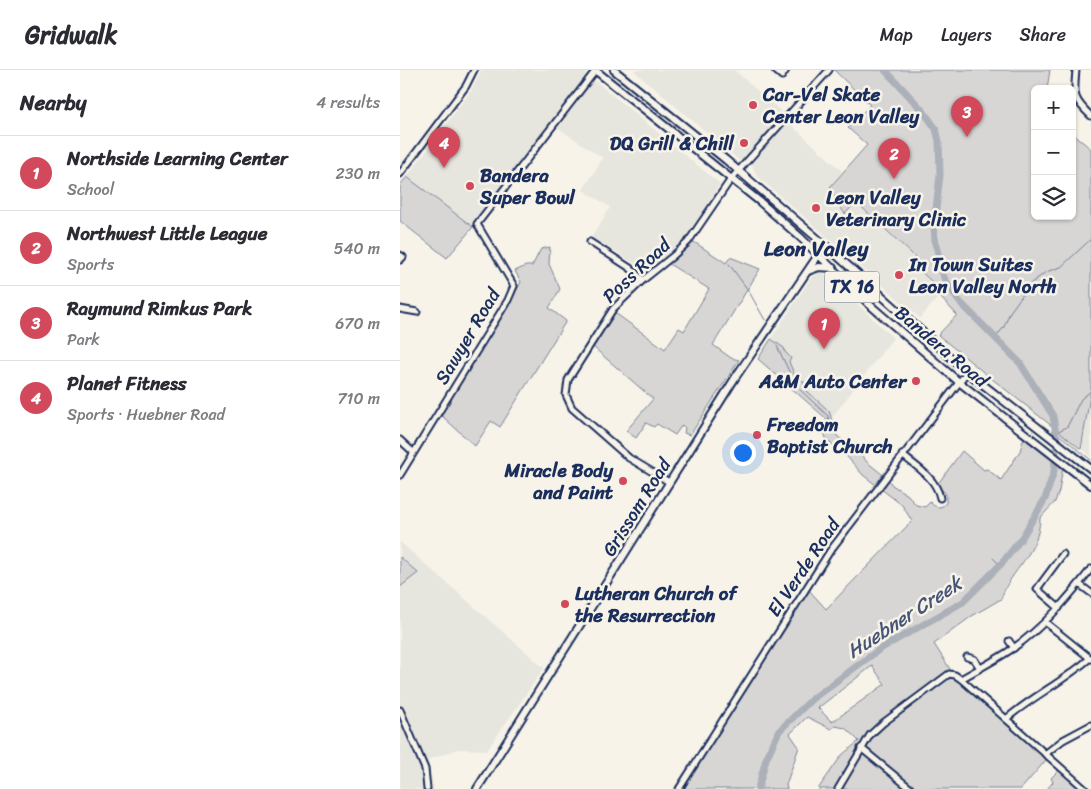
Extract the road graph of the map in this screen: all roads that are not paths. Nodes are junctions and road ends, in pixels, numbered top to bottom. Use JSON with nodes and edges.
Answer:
{"nodes":[{"id":1,"x":474,"y":70,"type":"edge"},
{"id":2,"x":596,"y":70,"type":"edge"},
{"id":3,"x":614,"y":70,"type":"edge"},
{"id":4,"x":775,"y":70,"type":"edge"},
{"id":5,"x":786,"y":70,"type":"edge"},
{"id":6,"x":828,"y":70,"type":"edge"},
{"id":7,"x":1076,"y":70,"type":"edge"},
{"id":8,"x":624,"y":73,"type":"edge"},
{"id":9,"x":1091,"y":116,"type":"edge"},
{"id":10,"x":676,"y":119,"type":"junction"},
{"id":11,"x":669,"y":129,"type":"junction"},
{"id":12,"x":739,"y":171,"type":"junction"},
{"id":13,"x":400,"y":174,"type":"edge"},
{"id":14,"x":732,"y":179,"type":"junction"},
{"id":15,"x":590,"y":242,"type":"dead end"},
{"id":16,"x":825,"y":244,"type":"junction"},
{"id":17,"x":818,"y":255,"type":"junction"},
{"id":18,"x":833,"y":268,"type":"junction"},
{"id":19,"x":807,"y":271,"type":"junction"},
{"id":20,"x":643,"y":280,"type":"junction"},
{"id":21,"x":400,"y":309,"type":"edge"},
{"id":22,"x":416,"y":312,"type":"dead end"},
{"id":23,"x":966,"y":372,"type":"junction"},
{"id":24,"x":959,"y":382,"type":"junction"},
{"id":25,"x":400,"y":440,"type":"edge"},
{"id":26,"x":413,"y":452,"type":"junction"},
{"id":27,"x":902,"y":455,"type":"junction"},
{"id":28,"x":1091,"y":469,"type":"edge"},
{"id":29,"x":400,"y":475,"type":"edge"},
{"id":30,"x":669,"y":482,"type":"junction"},
{"id":31,"x":1091,"y":485,"type":"edge"},
{"id":32,"x":940,"y":498,"type":"dead end"},
{"id":33,"x":1063,"y":554,"type":"dead end"},
{"id":34,"x":1091,"y":569,"type":"edge"},
{"id":35,"x":1079,"y":584,"type":"junction"},
{"id":36,"x":1091,"y":593,"type":"edge"},
{"id":37,"x":1060,"y":608,"type":"junction"},
{"id":38,"x":1045,"y":622,"type":"junction"},
{"id":39,"x":1009,"y":641,"type":"dead end"},
{"id":40,"x":1014,"y":648,"type":"junction"},
{"id":41,"x":967,"y":657,"type":"dead end"},
{"id":42,"x":1090,"y":658,"type":"edge"},
{"id":43,"x":980,"y":668,"type":"junction"},
{"id":44,"x":961,"y":680,"type":"junction"},
{"id":45,"x":400,"y":710,"type":"edge"},
{"id":46,"x":1006,"y":719,"type":"junction"},
{"id":47,"x":1091,"y":725,"type":"edge"},
{"id":48,"x":861,"y":748,"type":"junction"},
{"id":49,"x":1045,"y":754,"type":"junction"},
{"id":50,"x":1091,"y":786,"type":"edge"},
{"id":51,"x":427,"y":789,"type":"edge"},
{"id":52,"x":477,"y":789,"type":"edge"},
{"id":53,"x":679,"y":789,"type":"edge"},
{"id":54,"x":838,"y":789,"type":"edge"},
{"id":55,"x":911,"y":789,"type":"edge"},
{"id":56,"x":1086,"y":789,"type":"edge"}],
"edges":[{"from":1,"to":13,"type":"street"},
{"from":2,"to":11,"type":"main road","name":"Bandera Road","number":"TX 16"},
{"from":2,"to":26,"type":"street","name":"Sawyer Road"},
{"from":3,"to":8,"type":"main road","name":"Bandera Road","number":"TX 16"},
{"from":4,"to":5,"type":"street"},
{"from":6,"to":12,"type":"street","name":"Poss Road"},
{"from":7,"to":9,"type":"street"},
{"from":8,"to":10,"type":"main road","name":"Bandera Road","number":"TX 16"},
{"from":10,"to":11,"type":"main road"},
{"from":10,"to":12,"type":"main road","name":"Bandera Road","number":"TX 16"},
{"from":11,"to":14,"type":"main road","name":"Bandera Road","number":"TX 16"},
{"from":12,"to":14,"type":"street","name":"Poss Road"},
{"from":12,"to":16,"type":"main road","name":"Bandera Road","number":"TX 16"},
{"from":14,"to":17,"type":"main road","name":"Bandera Road","number":"TX 16"},
{"from":14,"to":20,"type":"street","name":"Poss Road"},
{"from":15,"to":20,"type":"street"},
{"from":16,"to":17,"type":"main road","name":"Grissom Road"},
{"from":16,"to":23,"type":"main road","name":"Bandera Road","number":"TX 16"},
{"from":17,"to":18,"type":"main road","name":"Bandera Road","number":"TX 16"},
{"from":17,"to":19,"type":"main road","name":"Grissom Road"},
{"from":18,"to":19,"type":"main road"},
{"from":18,"to":24,"type":"main road","name":"Bandera Road","number":"TX 16"},
{"from":19,"to":30,"type":"main road","name":"Grissom Road"},
{"from":20,"to":30,"type":"street","name":"Poss Road"},
{"from":21,"to":22,"type":"street"},
{"from":23,"to":24,"type":"street","name":"El Verde Road"},
{"from":23,"to":28,"type":"main road","name":"Bandera Road","number":"TX 16"},
{"from":24,"to":27,"type":"street","name":"El Verde Road"},
{"from":24,"to":31,"type":"main road","name":"Bandera Road","number":"TX 16"},
{"from":25,"to":26,"type":"street"},
{"from":26,"to":29,"type":"street","name":"Sawyer Road"},
{"from":27,"to":32,"type":"street"},
{"from":27,"to":53,"type":"street","name":"El Verde Road"},
{"from":30,"to":52,"type":"main road","name":"Grissom Road"},
{"from":33,"to":37,"type":"street"},
{"from":34,"to":35,"type":"street"},
{"from":35,"to":36,"type":"street"},
{"from":35,"to":37,"type":"street"},
{"from":37,"to":38,"type":"street"},
{"from":38,"to":40,"type":"street"},
{"from":38,"to":42,"type":"street"},
{"from":39,"to":40,"type":"street"},
{"from":40,"to":43,"type":"street"},
{"from":41,"to":43,"type":"street"},
{"from":42,"to":46,"type":"street"},
{"from":43,"to":44,"type":"street"},
{"from":44,"to":46,"type":"street"},
{"from":44,"to":48,"type":"street"},
{"from":45,"to":51,"type":"street"},
{"from":46,"to":49,"type":"street"},
{"from":47,"to":49,"type":"street"},
{"from":48,"to":54,"type":"street"},
{"from":48,"to":55,"type":"street"},
{"from":49,"to":56,"type":"street"},
{"from":50,"to":56,"type":"street"}]}
